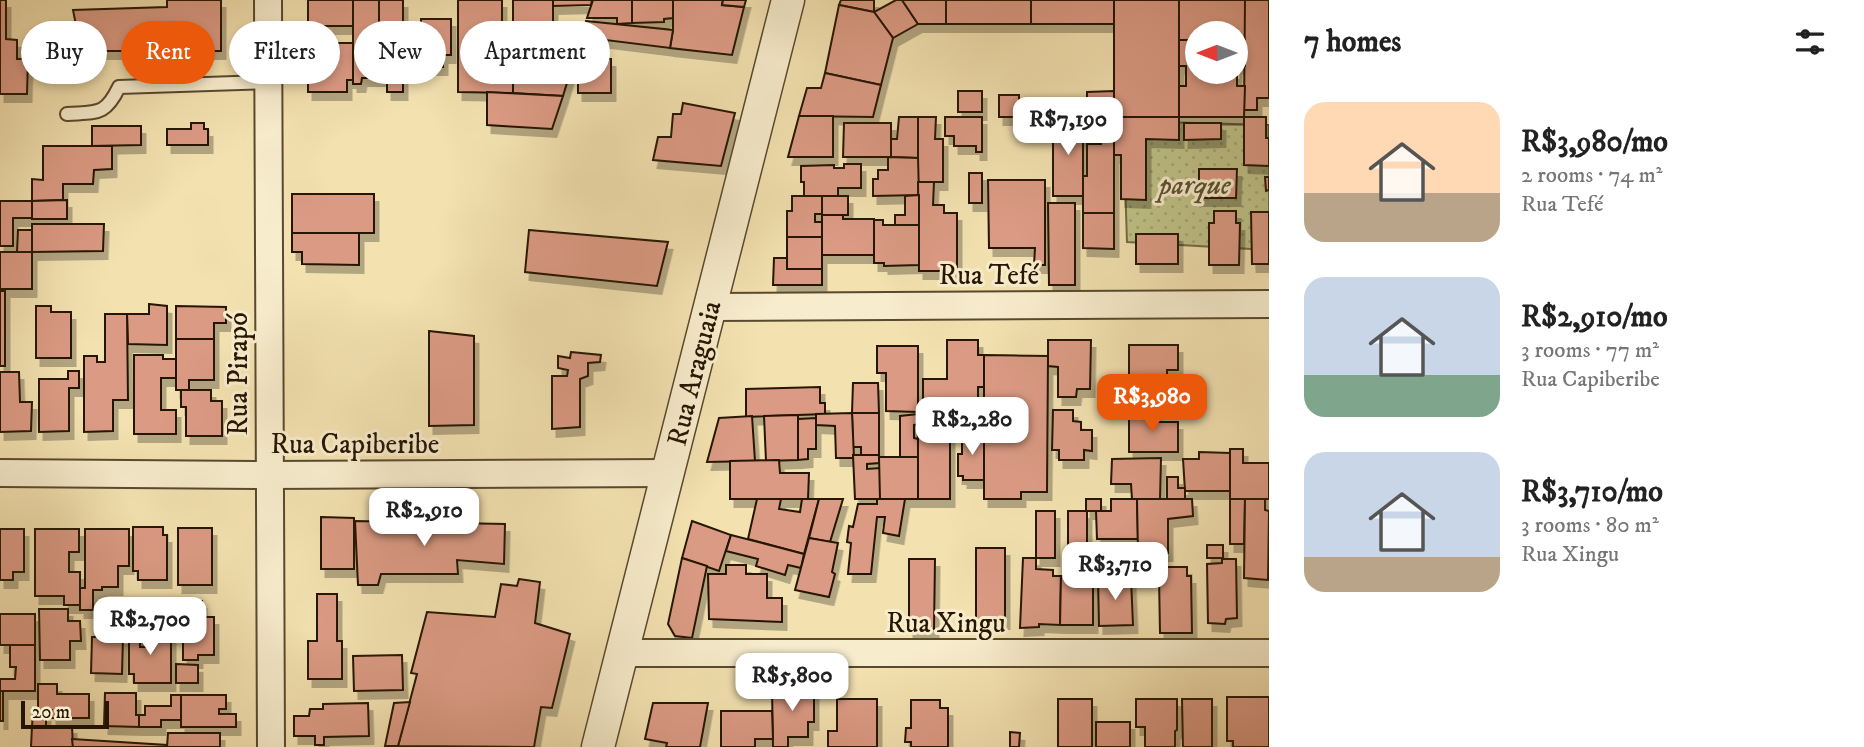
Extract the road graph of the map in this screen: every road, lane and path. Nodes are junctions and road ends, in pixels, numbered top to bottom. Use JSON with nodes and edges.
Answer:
{"nodes":[{"id":1,"x":268,"y":0,"type":"edge"},
{"id":2,"x":788,"y":0,"type":"edge"},
{"id":3,"x":268,"y":21,"type":"edge"},
{"id":4,"x":229,"y":83,"type":"edge"},
{"id":5,"x":267,"y":84,"type":"edge"},
{"id":6,"x":67,"y":114,"type":"dead end"},
{"id":7,"x":1269,"y":304,"type":"edge"},
{"id":8,"x":710,"y":307,"type":"junction"},
{"id":9,"x":0,"y":473,"type":"edge"},
{"id":10,"x":668,"y":473,"type":"junction"},
{"id":11,"x":269,"y":475,"type":"junction"},
{"id":12,"x":622,"y":653,"type":"junction"},
{"id":13,"x":1269,"y":653,"type":"edge"},
{"id":14,"x":271,"y":747,"type":"edge"},
{"id":15,"x":598,"y":747,"type":"edge"}],
"edges":[{"from":1,"to":3,"type":"street","name":"Rua Pirapó"},
{"from":2,"to":8,"type":"street","name":"Rua Araguaia"},
{"from":4,"to":6,"type":"lane"},
{"from":5,"to":11,"type":"street","name":"Rua Pirapó"},
{"from":7,"to":8,"type":"street","name":"Rua Tefé"},
{"from":8,"to":10,"type":"street","name":"Rua Araguaia"},
{"from":9,"to":11,"type":"street","name":"Rua Capiberibe"},
{"from":10,"to":11,"type":"street","name":"Rua Capiberibe"},
{"from":10,"to":12,"type":"street","name":"Rua Araguaia"},
{"from":11,"to":14,"type":"street","name":"Rua Pirapó"},
{"from":12,"to":13,"type":"street","name":"Rua Xingu"},
{"from":12,"to":15,"type":"street","name":"Rua Araguaia"}]}
